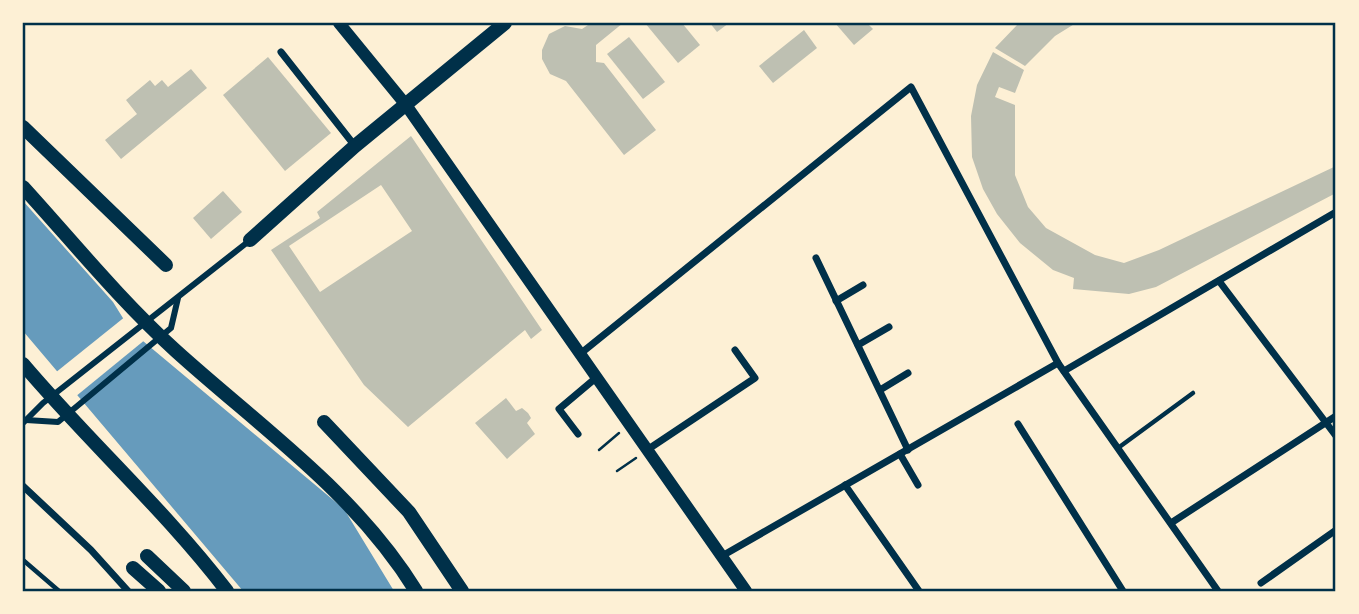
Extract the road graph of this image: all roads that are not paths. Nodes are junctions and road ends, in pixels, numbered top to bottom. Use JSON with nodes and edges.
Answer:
{"nodes":[{"id":1,"x":339,"y":23,"type":"edge"},
{"id":2,"x":505,"y":23,"type":"edge"},
{"id":3,"x":281,"y":52,"type":"dead end"},
{"id":4,"x":406,"y":105,"type":"junction"},
{"id":5,"x":23,"y":127,"type":"edge"},
{"id":6,"x":355,"y":146,"type":"junction"},
{"id":7,"x":23,"y":187,"type":"edge"},
{"id":8,"x":1336,"y":212,"type":"edge"},
{"id":9,"x":250,"y":240,"type":"joint"},
{"id":10,"x":816,"y":258,"type":"dead end"},
{"id":11,"x":166,"y":265,"type":"dead end"},
{"id":12,"x":1219,"y":281,"type":"junction"},
{"id":13,"x":863,"y":285,"type":"dead end"},
{"id":14,"x":178,"y":298,"type":"junction"},
{"id":15,"x":836,"y":301,"type":"junction"},
{"id":16,"x":889,"y":327,"type":"dead end"},
{"id":17,"x":858,"y":345,"type":"junction"},
{"id":18,"x":735,"y":350,"type":"dead end"},
{"id":19,"x":580,"y":354,"type":"junction"},
{"id":20,"x":1058,"y":363,"type":"junction"},
{"id":21,"x":23,"y":364,"type":"edge"},
{"id":22,"x":1064,"y":371,"type":"junction"},
{"id":23,"x":908,"y":373,"type":"dead end"},
{"id":24,"x":597,"y":377,"type":"junction"},
{"id":25,"x":880,"y":390,"type":"junction"},
{"id":26,"x":1192,"y":393,"type":"dead end"},
{"id":27,"x":1336,"y":416,"type":"edge"},
{"id":28,"x":24,"y":422,"type":"edge"},
{"id":29,"x":324,"y":422,"type":"dead end"},
{"id":30,"x":1326,"y":423,"type":"junction"},
{"id":31,"x":1018,"y":424,"type":"dead end"},
{"id":32,"x":578,"y":433,"type":"dead end"},
{"id":33,"x":1336,"y":436,"type":"edge"},
{"id":34,"x":1118,"y":448,"type":"junction"},
{"id":35,"x":647,"y":450,"type":"junction"},
{"id":36,"x":908,"y":450,"type":"junction"},
{"id":37,"x":900,"y":454,"type":"junction"},
{"id":38,"x":23,"y":485,"type":"edge"},
{"id":39,"x":845,"y":485,"type":"junction"},
{"id":40,"x":918,"y":485,"type":"dead end"},
{"id":41,"x":1171,"y":523,"type":"junction"},
{"id":42,"x":1336,"y":530,"type":"edge"},
{"id":43,"x":147,"y":556,"type":"dead end"},
{"id":44,"x":722,"y":556,"type":"junction"},
{"id":45,"x":23,"y":560,"type":"edge"},
{"id":46,"x":133,"y":568,"type":"dead end"},
{"id":47,"x":1261,"y":583,"type":"dead end"},
{"id":48,"x":59,"y":591,"type":"edge"},
{"id":49,"x":128,"y":591,"type":"edge"},
{"id":50,"x":159,"y":591,"type":"edge"},
{"id":51,"x":184,"y":591,"type":"edge"},
{"id":52,"x":227,"y":591,"type":"edge"},
{"id":53,"x":416,"y":591,"type":"edge"},
{"id":54,"x":462,"y":591,"type":"edge"},
{"id":55,"x":746,"y":591,"type":"edge"},
{"id":56,"x":919,"y":591,"type":"edge"},
{"id":57,"x":1123,"y":591,"type":"edge"},
{"id":58,"x":1218,"y":591,"type":"edge"}],
"edges":[{"from":1,"to":4,"type":"street"},
{"from":2,"to":4,"type":"main road"},
{"from":3,"to":6,"type":"street"},
{"from":4,"to":6,"type":"main road"},
{"from":4,"to":19,"type":"street"},
{"from":5,"to":11,"type":"main road"},
{"from":6,"to":9,"type":"main road"},
{"from":7,"to":53,"type":"main road"},
{"from":8,"to":12,"type":"street"},
{"from":9,"to":14,"type":"street"},
{"from":10,"to":15,"type":"street"},
{"from":12,"to":22,"type":"street"},
{"from":12,"to":30,"type":"street"},
{"from":13,"to":15,"type":"street"},
{"from":14,"to":28,"type":"street"},
{"from":14,"to":28,"type":"street"},
{"from":15,"to":17,"type":"street"},
{"from":16,"to":17,"type":"street"},
{"from":17,"to":25,"type":"street"},
{"from":18,"to":35,"type":"street"},
{"from":19,"to":20,"type":"street"},
{"from":19,"to":24,"type":"street"},
{"from":20,"to":22,"type":"street"},
{"from":20,"to":36,"type":"street"},
{"from":21,"to":52,"type":"main road"},
{"from":22,"to":34,"type":"street"},
{"from":23,"to":25,"type":"street"},
{"from":24,"to":32,"type":"street"},
{"from":24,"to":35,"type":"street"},
{"from":25,"to":36,"type":"street"},
{"from":26,"to":34,"type":"lane"},
{"from":27,"to":30,"type":"street"},
{"from":29,"to":54,"type":"main road"},
{"from":30,"to":33,"type":"street"},
{"from":30,"to":41,"type":"street"},
{"from":31,"to":57,"type":"street"},
{"from":34,"to":41,"type":"street"},
{"from":35,"to":44,"type":"street"},
{"from":36,"to":37,"type":"street"},
{"from":37,"to":39,"type":"street"},
{"from":37,"to":40,"type":"street"},
{"from":38,"to":49,"type":"street"},
{"from":39,"to":44,"type":"street"},
{"from":39,"to":56,"type":"street"},
{"from":41,"to":58,"type":"street"},
{"from":42,"to":47,"type":"street"},
{"from":43,"to":51,"type":"main road"},
{"from":44,"to":55,"type":"street"},
{"from":45,"to":48,"type":"lane"},
{"from":46,"to":50,"type":"main road"}]}
